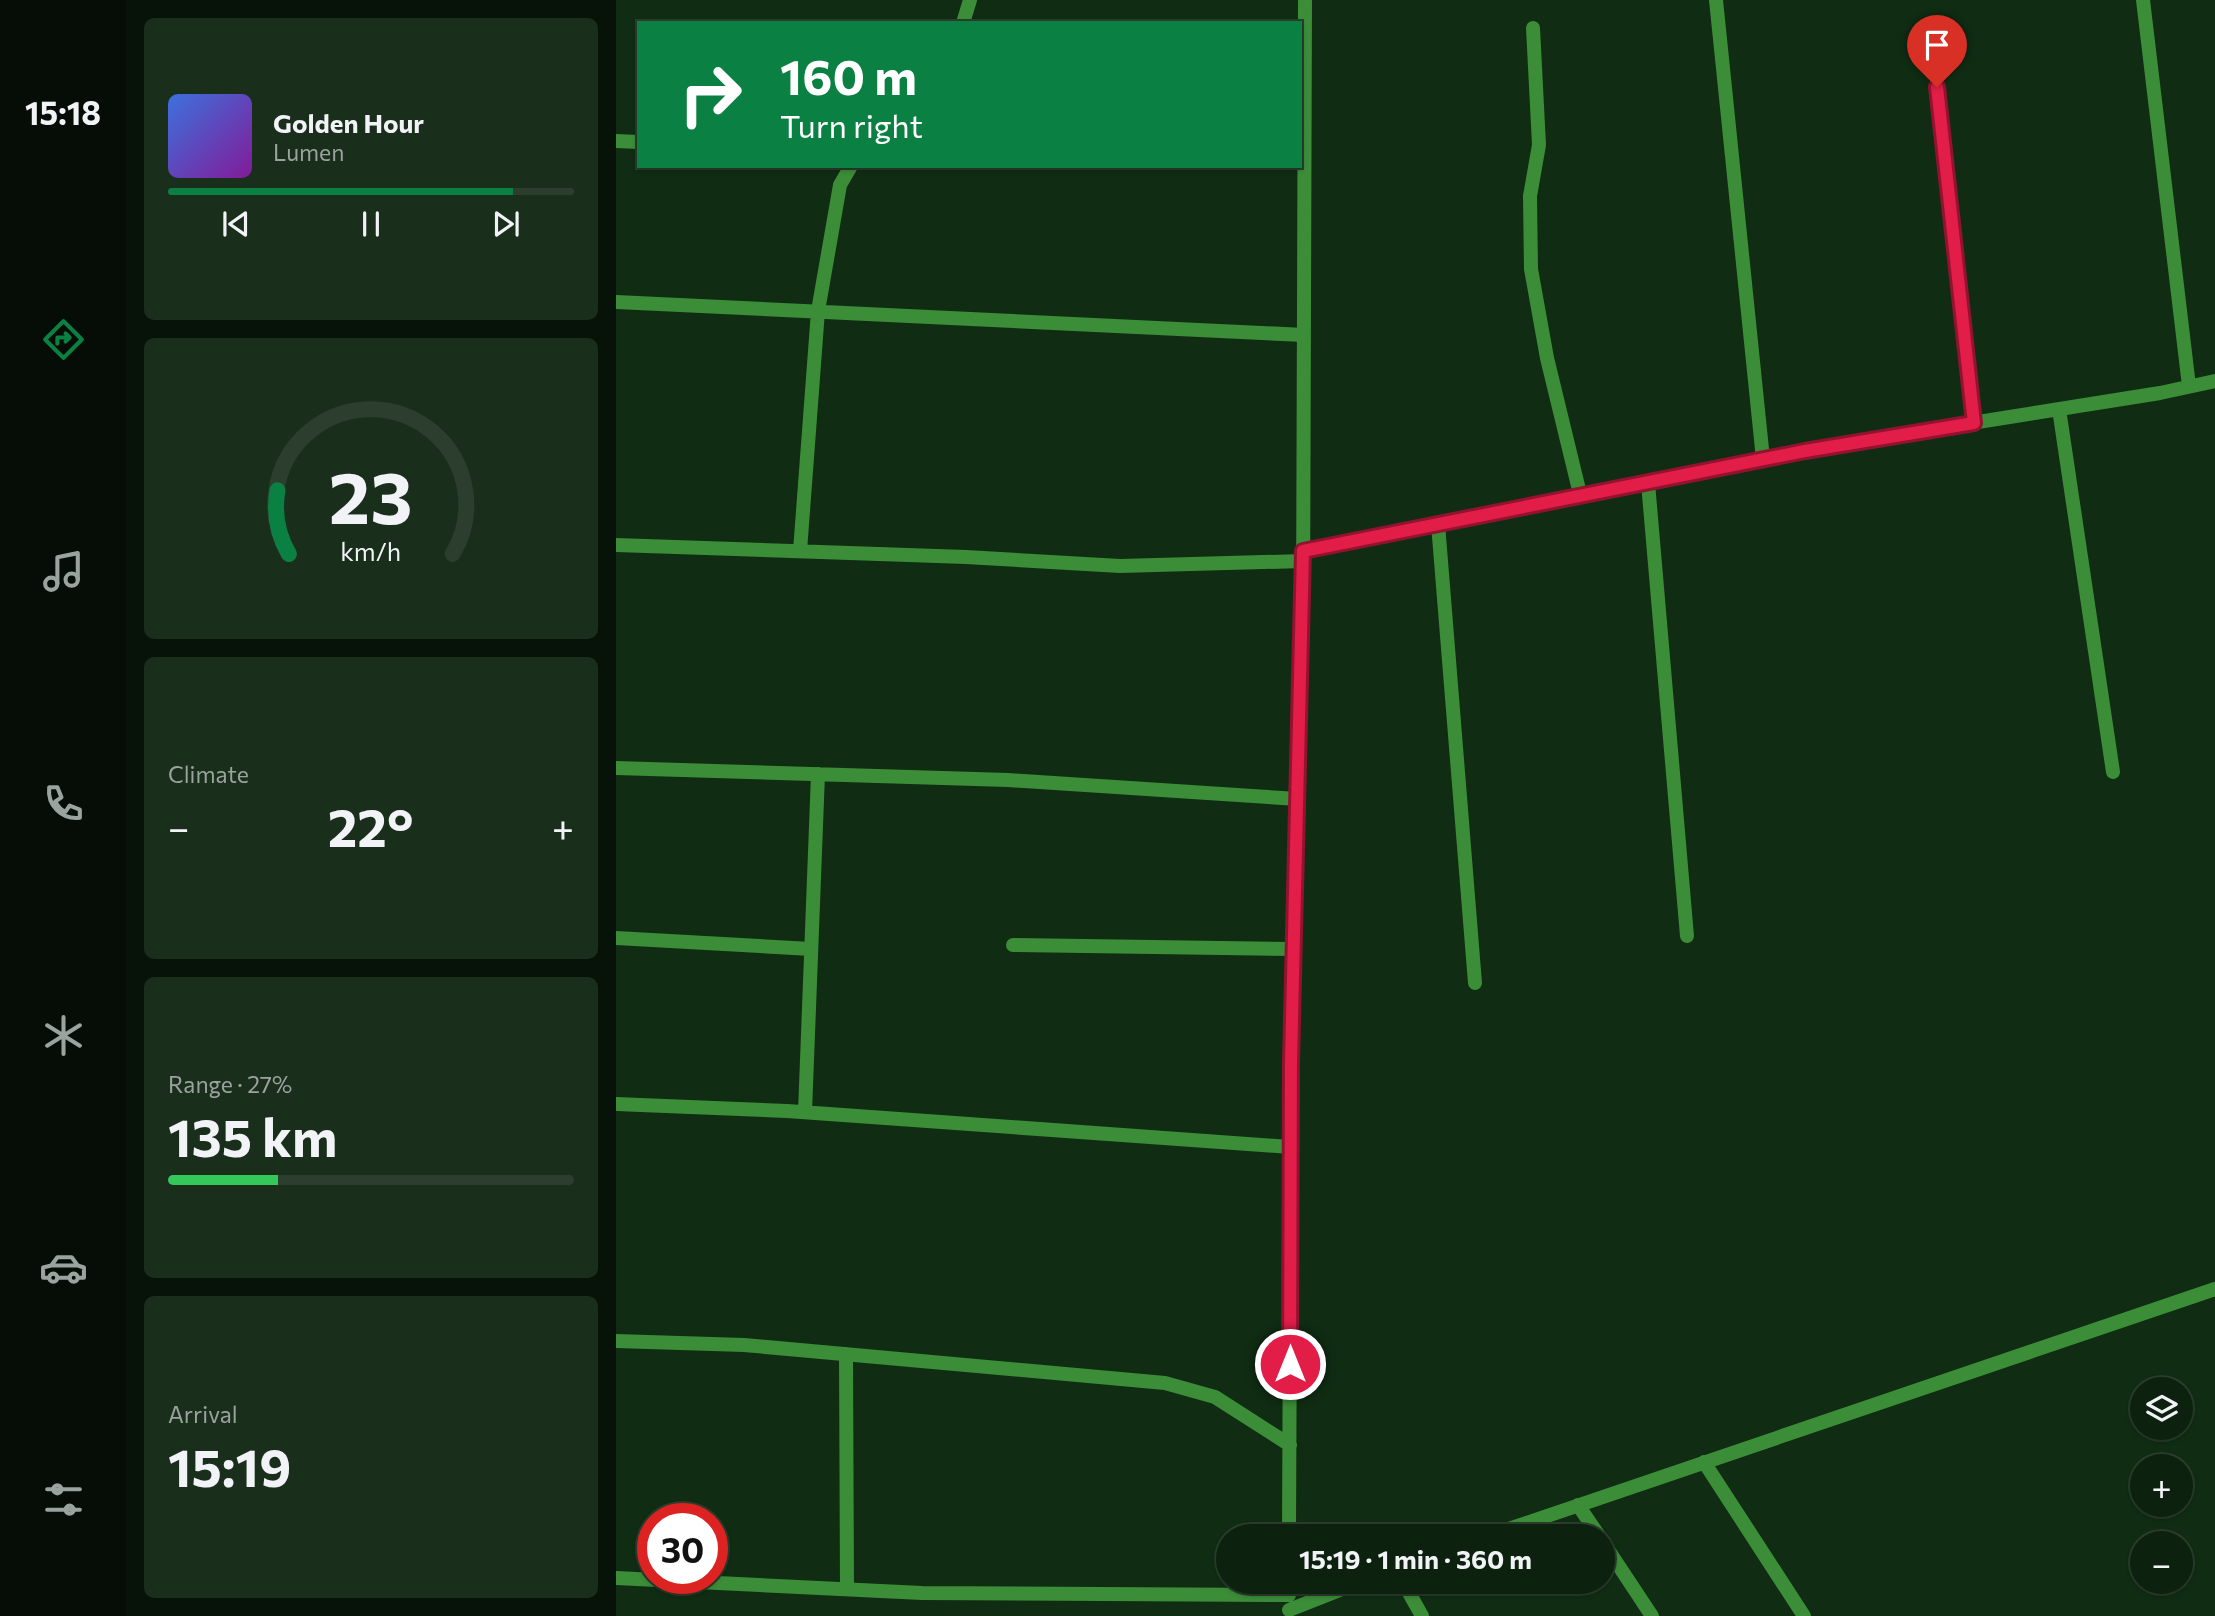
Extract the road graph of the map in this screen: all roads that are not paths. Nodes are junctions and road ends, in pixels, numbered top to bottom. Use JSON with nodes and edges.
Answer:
{"nodes":[{"id":1,"x":970,"y":0,"type":"edge"},
{"id":2,"x":1306,"y":0,"type":"edge"},
{"id":3,"x":1716,"y":0,"type":"edge"},
{"id":4,"x":2143,"y":0,"type":"edge"},
{"id":5,"x":964,"y":21,"type":"edge"},
{"id":6,"x":1533,"y":28,"type":"dead end"},
{"id":7,"x":1937,"y":87,"type":"dead end"},
{"id":8,"x":616,"y":141,"type":"edge"},
{"id":9,"x":637,"y":142,"type":"edge"},
{"id":10,"x":850,"y":168,"type":"edge"},
{"id":11,"x":616,"y":302,"type":"edge"},
{"id":12,"x":818,"y":311,"type":"junction"},
{"id":13,"x":1304,"y":334,"type":"junction"},
{"id":14,"x":2215,"y":381,"type":"edge"},
{"id":15,"x":2189,"y":386,"type":"junction"},
{"id":16,"x":2059,"y":409,"type":"junction"},
{"id":17,"x":1974,"y":423,"type":"junction"},
{"id":18,"x":1763,"y":459,"type":"junction"},
{"id":19,"x":1648,"y":483,"type":"junction"},
{"id":20,"x":1580,"y":494,"type":"junction"},
{"id":21,"x":1438,"y":524,"type":"junction"},
{"id":22,"x":616,"y":545,"type":"edge"},
{"id":23,"x":800,"y":551,"type":"junction"},
{"id":24,"x":1303,"y":556,"type":"junction"},
{"id":25,"x":616,"y":768,"type":"edge"},
{"id":26,"x":2113,"y":772,"type":"dead end"},
{"id":27,"x":818,"y":774,"type":"junction"},
{"id":28,"x":1298,"y":799,"type":"junction"},
{"id":29,"x":1687,"y":936,"type":"dead end"},
{"id":30,"x":616,"y":938,"type":"edge"},
{"id":31,"x":1013,"y":945,"type":"dead end"},
{"id":32,"x":811,"y":949,"type":"junction"},
{"id":33,"x":1294,"y":949,"type":"junction"},
{"id":34,"x":1475,"y":983,"type":"dead end"},
{"id":35,"x":616,"y":1104,"type":"edge"},
{"id":36,"x":805,"y":1112,"type":"junction"},
{"id":37,"x":1290,"y":1147,"type":"junction"},
{"id":38,"x":2215,"y":1289,"type":"edge"},
{"id":39,"x":616,"y":1341,"type":"edge"},
{"id":40,"x":846,"y":1354,"type":"junction"},
{"id":41,"x":1290,"y":1445,"type":"junction"},
{"id":42,"x":1704,"y":1462,"type":"junction"},
{"id":43,"x":1578,"y":1505,"type":"junction"},
{"id":44,"x":1289,"y":1524,"type":"edge"},
{"id":45,"x":1523,"y":1524,"type":"edge"},
{"id":46,"x":1591,"y":1524,"type":"edge"},
{"id":47,"x":1615,"y":1560,"type":"edge"},
{"id":48,"x":616,"y":1578,"type":"edge"},
{"id":49,"x":847,"y":1589,"type":"junction"},
{"id":50,"x":1315,"y":1594,"type":"edge"},
{"id":51,"x":1410,"y":1594,"type":"edge"},
{"id":52,"x":1289,"y":1601,"type":"edge"},
{"id":53,"x":1422,"y":1616,"type":"edge"},
{"id":54,"x":1652,"y":1616,"type":"edge"},
{"id":55,"x":1804,"y":1616,"type":"edge"}],
"edges":[{"from":1,"to":5,"type":"street"},
{"from":2,"to":13,"type":"street"},
{"from":3,"to":18,"type":"street"},
{"from":4,"to":15,"type":"street"},
{"from":6,"to":20,"type":"street"},
{"from":7,"to":17,"type":"street"},
{"from":8,"to":9,"type":"street"},
{"from":10,"to":12,"type":"street"},
{"from":11,"to":12,"type":"street"},
{"from":12,"to":13,"type":"street"},
{"from":12,"to":23,"type":"street"},
{"from":13,"to":24,"type":"street"},
{"from":14,"to":15,"type":"street"},
{"from":15,"to":16,"type":"street"},
{"from":16,"to":17,"type":"street"},
{"from":16,"to":26,"type":"street"},
{"from":17,"to":18,"type":"street"},
{"from":18,"to":19,"type":"street"},
{"from":19,"to":20,"type":"street"},
{"from":19,"to":29,"type":"street"},
{"from":20,"to":21,"type":"street"},
{"from":21,"to":24,"type":"street"},
{"from":21,"to":34,"type":"street"},
{"from":22,"to":23,"type":"street"},
{"from":23,"to":24,"type":"street"},
{"from":24,"to":28,"type":"street"},
{"from":25,"to":27,"type":"street"},
{"from":27,"to":28,"type":"street"},
{"from":27,"to":32,"type":"street"},
{"from":28,"to":33,"type":"street"},
{"from":30,"to":32,"type":"street"},
{"from":31,"to":33,"type":"street"},
{"from":32,"to":36,"type":"street"},
{"from":33,"to":37,"type":"street"},
{"from":35,"to":36,"type":"street"},
{"from":36,"to":37,"type":"street"},
{"from":37,"to":41,"type":"street"},
{"from":38,"to":42,"type":"street"},
{"from":39,"to":40,"type":"street"},
{"from":40,"to":41,"type":"street"},
{"from":40,"to":49,"type":"street"},
{"from":41,"to":44,"type":"street"},
{"from":42,"to":43,"type":"street"},
{"from":42,"to":55,"type":"street"},
{"from":43,"to":45,"type":"street"},
{"from":43,"to":46,"type":"street"},
{"from":47,"to":54,"type":"street"},
{"from":48,"to":49,"type":"street"},
{"from":49,"to":52,"type":"street"},
{"from":50,"to":52,"type":"street"},
{"from":51,"to":53,"type":"street"}]}
